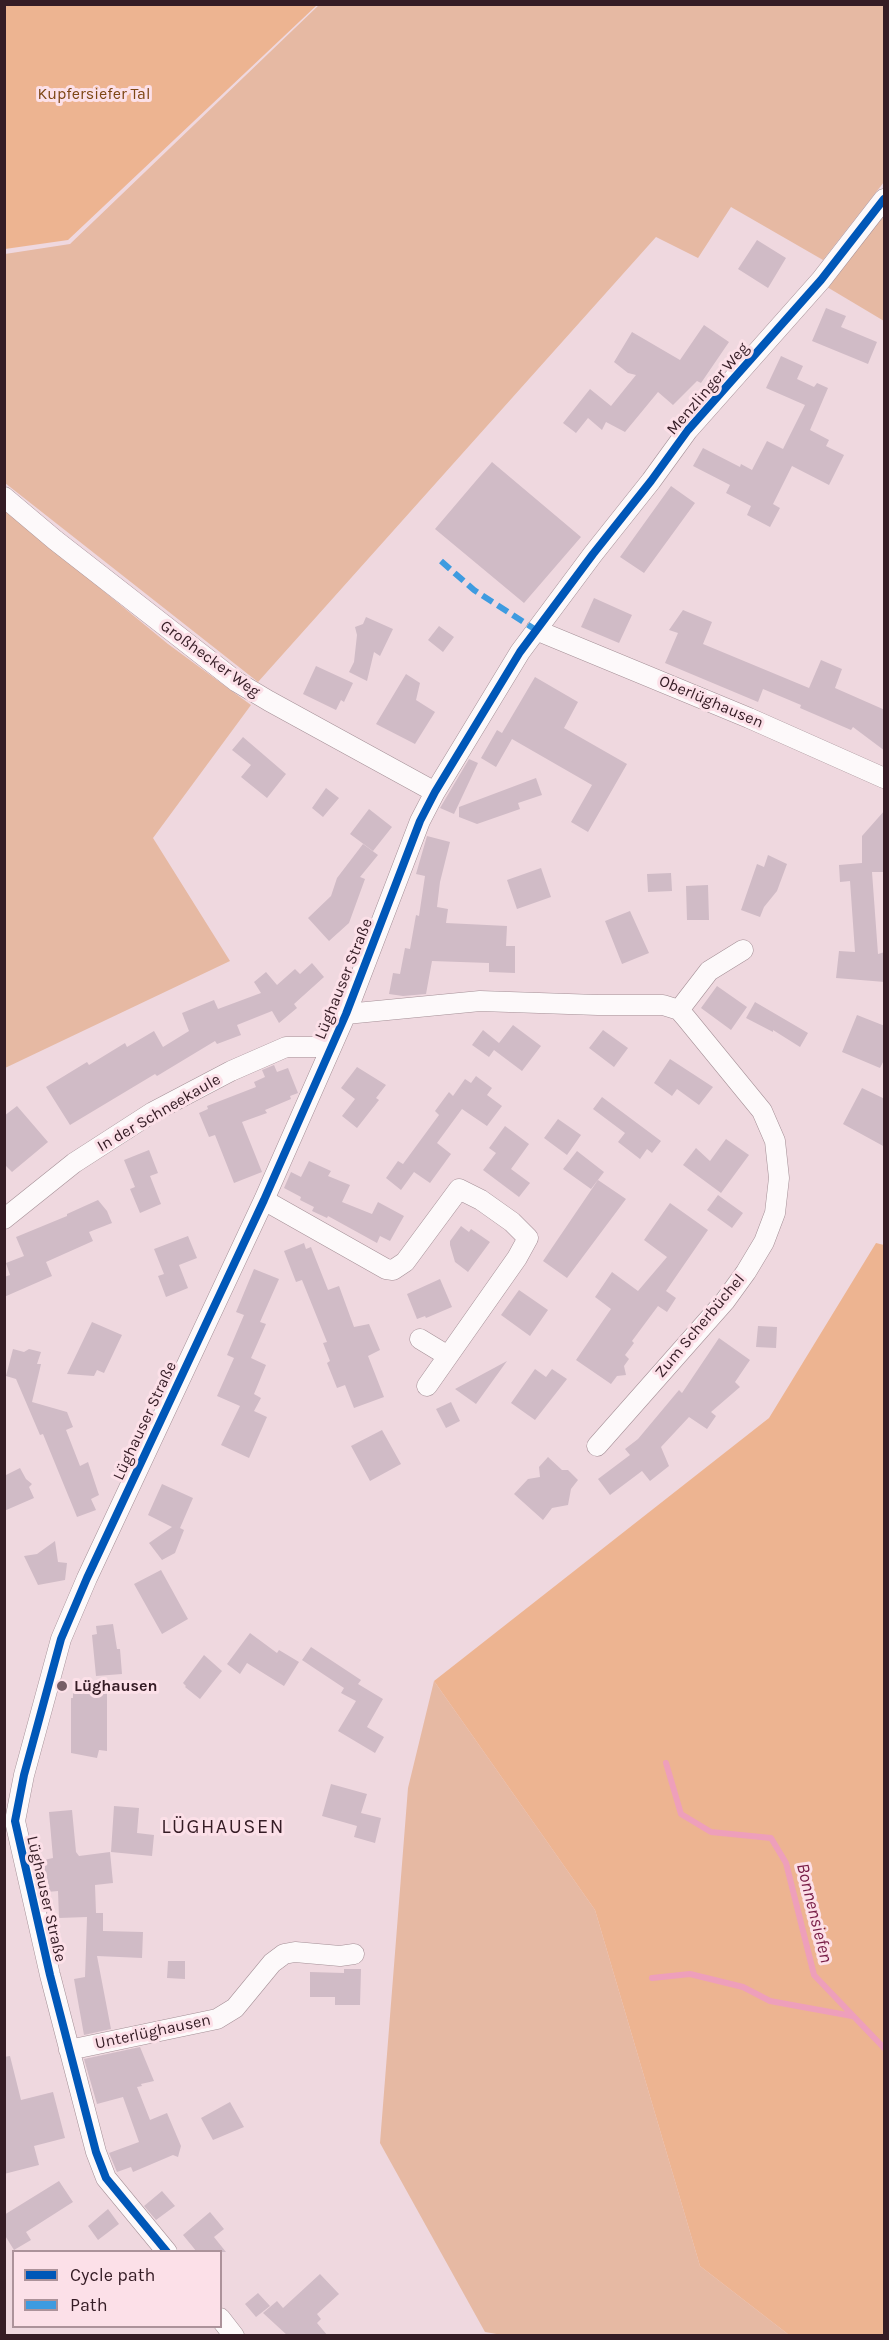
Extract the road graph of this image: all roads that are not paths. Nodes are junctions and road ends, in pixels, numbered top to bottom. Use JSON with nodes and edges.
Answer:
{"nodes":[{"id":1,"x":885,"y":199,"type":"edge"},
{"id":2,"x":4,"y":497,"type":"edge"},
{"id":3,"x":536,"y":630,"type":"junction"},
{"id":4,"x":885,"y":778,"type":"edge"},
{"id":5,"x":435,"y":792,"type":"junction"},
{"id":6,"x":743,"y":950,"type":"dead end"},
{"id":7,"x":679,"y":1010,"type":"junction"},
{"id":8,"x":346,"y":1014,"type":"junction"},
{"id":9,"x":331,"y":1047,"type":"junction"},
{"id":10,"x":264,"y":1200,"type":"junction"},
{"id":11,"x":4,"y":1219,"type":"edge"},
{"id":12,"x":420,"y":1339,"type":"dead end"},
{"id":13,"x":448,"y":1356,"type":"junction"},
{"id":14,"x":427,"y":1386,"type":"dead end"},
{"id":15,"x":597,"y":1446,"type":"dead end"},
{"id":16,"x":354,"y":1954,"type":"dead end"},
{"id":17,"x":69,"y":2050,"type":"junction"},
{"id":18,"x":165,"y":2250,"type":"edge"},
{"id":19,"x":222,"y":2321,"type":"edge"},
{"id":20,"x":234,"y":2336,"type":"edge"}],
"edges":[{"from":1,"to":3,"type":"street","name":"Menzlinger Weg"},
{"from":2,"to":5,"type":"street","name":"Großhecker Weg"},
{"from":3,"to":4,"type":"street","name":"Oberlüghausen"},
{"from":3,"to":5,"type":"street","name":"Lüghauser Straße"},
{"from":5,"to":8,"type":"street","name":"Lüghauser Straße"},
{"from":6,"to":7,"type":"street"},
{"from":7,"to":8,"type":"street"},
{"from":7,"to":15,"type":"street","name":"Zum Scherbüchel"},
{"from":8,"to":9,"type":"street","name":"Lüghauser Straße"},
{"from":9,"to":10,"type":"street","name":"Lüghauser Straße"},
{"from":9,"to":11,"type":"street","name":"In der Schneekaule"},
{"from":10,"to":13,"type":"street"},
{"from":10,"to":17,"type":"street","name":"Lüghauser Straße"},
{"from":12,"to":13,"type":"street"},
{"from":13,"to":14,"type":"street"},
{"from":16,"to":17,"type":"street","name":"Unterlüghausen"},
{"from":17,"to":18,"type":"street","name":"Lüghauser Straße"},
{"from":19,"to":20,"type":"street"}]}
